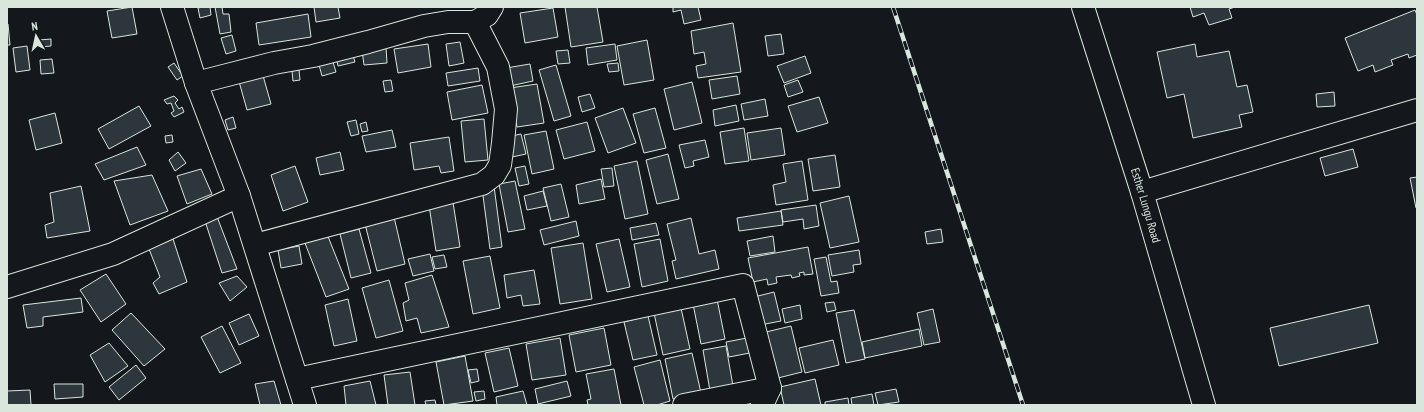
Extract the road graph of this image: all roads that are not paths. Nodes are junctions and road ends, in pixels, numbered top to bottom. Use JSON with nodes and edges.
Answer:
{"nodes":[{"id":1,"x":172,"y":7,"type":"edge"},
{"id":2,"x":492,"y":7,"type":"edge"},
{"id":3,"x":1083,"y":7,"type":"edge"},
{"id":4,"x":475,"y":22,"type":"junction"},
{"id":5,"x":196,"y":83,"type":"junction"},
{"id":6,"x":1417,"y":110,"type":"edge"},
{"id":7,"x":1142,"y":192,"type":"junction"},
{"id":8,"x":239,"y":196,"type":"junction"},
{"id":9,"x":255,"y":245,"type":"junction"},
{"id":10,"x":7,"y":287,"type":"edge"},
{"id":11,"x":297,"y":379,"type":"junction"},
{"id":12,"x":766,"y":396,"type":"edge"},
{"id":13,"x":305,"y":405,"type":"edge"},
{"id":14,"x":684,"y":405,"type":"edge"},
{"id":15,"x":1204,"y":405,"type":"edge"}],
"edges":[{"from":1,"to":5,"type":"street"},
{"from":2,"to":4,"type":"street"},
{"from":3,"to":7,"type":"street","name":"Esther Lungu Road"},
{"from":4,"to":5,"type":"street"},
{"from":4,"to":9,"type":"street"},
{"from":5,"to":8,"type":"street"},
{"from":6,"to":7,"type":"street"},
{"from":7,"to":15,"type":"street","name":"Esther Lungu Road"},
{"from":8,"to":9,"type":"street"},
{"from":8,"to":10,"type":"street"},
{"from":9,"to":11,"type":"street"},
{"from":11,"to":12,"type":"street"},
{"from":11,"to":13,"type":"street"},
{"from":12,"to":14,"type":"street"}]}
